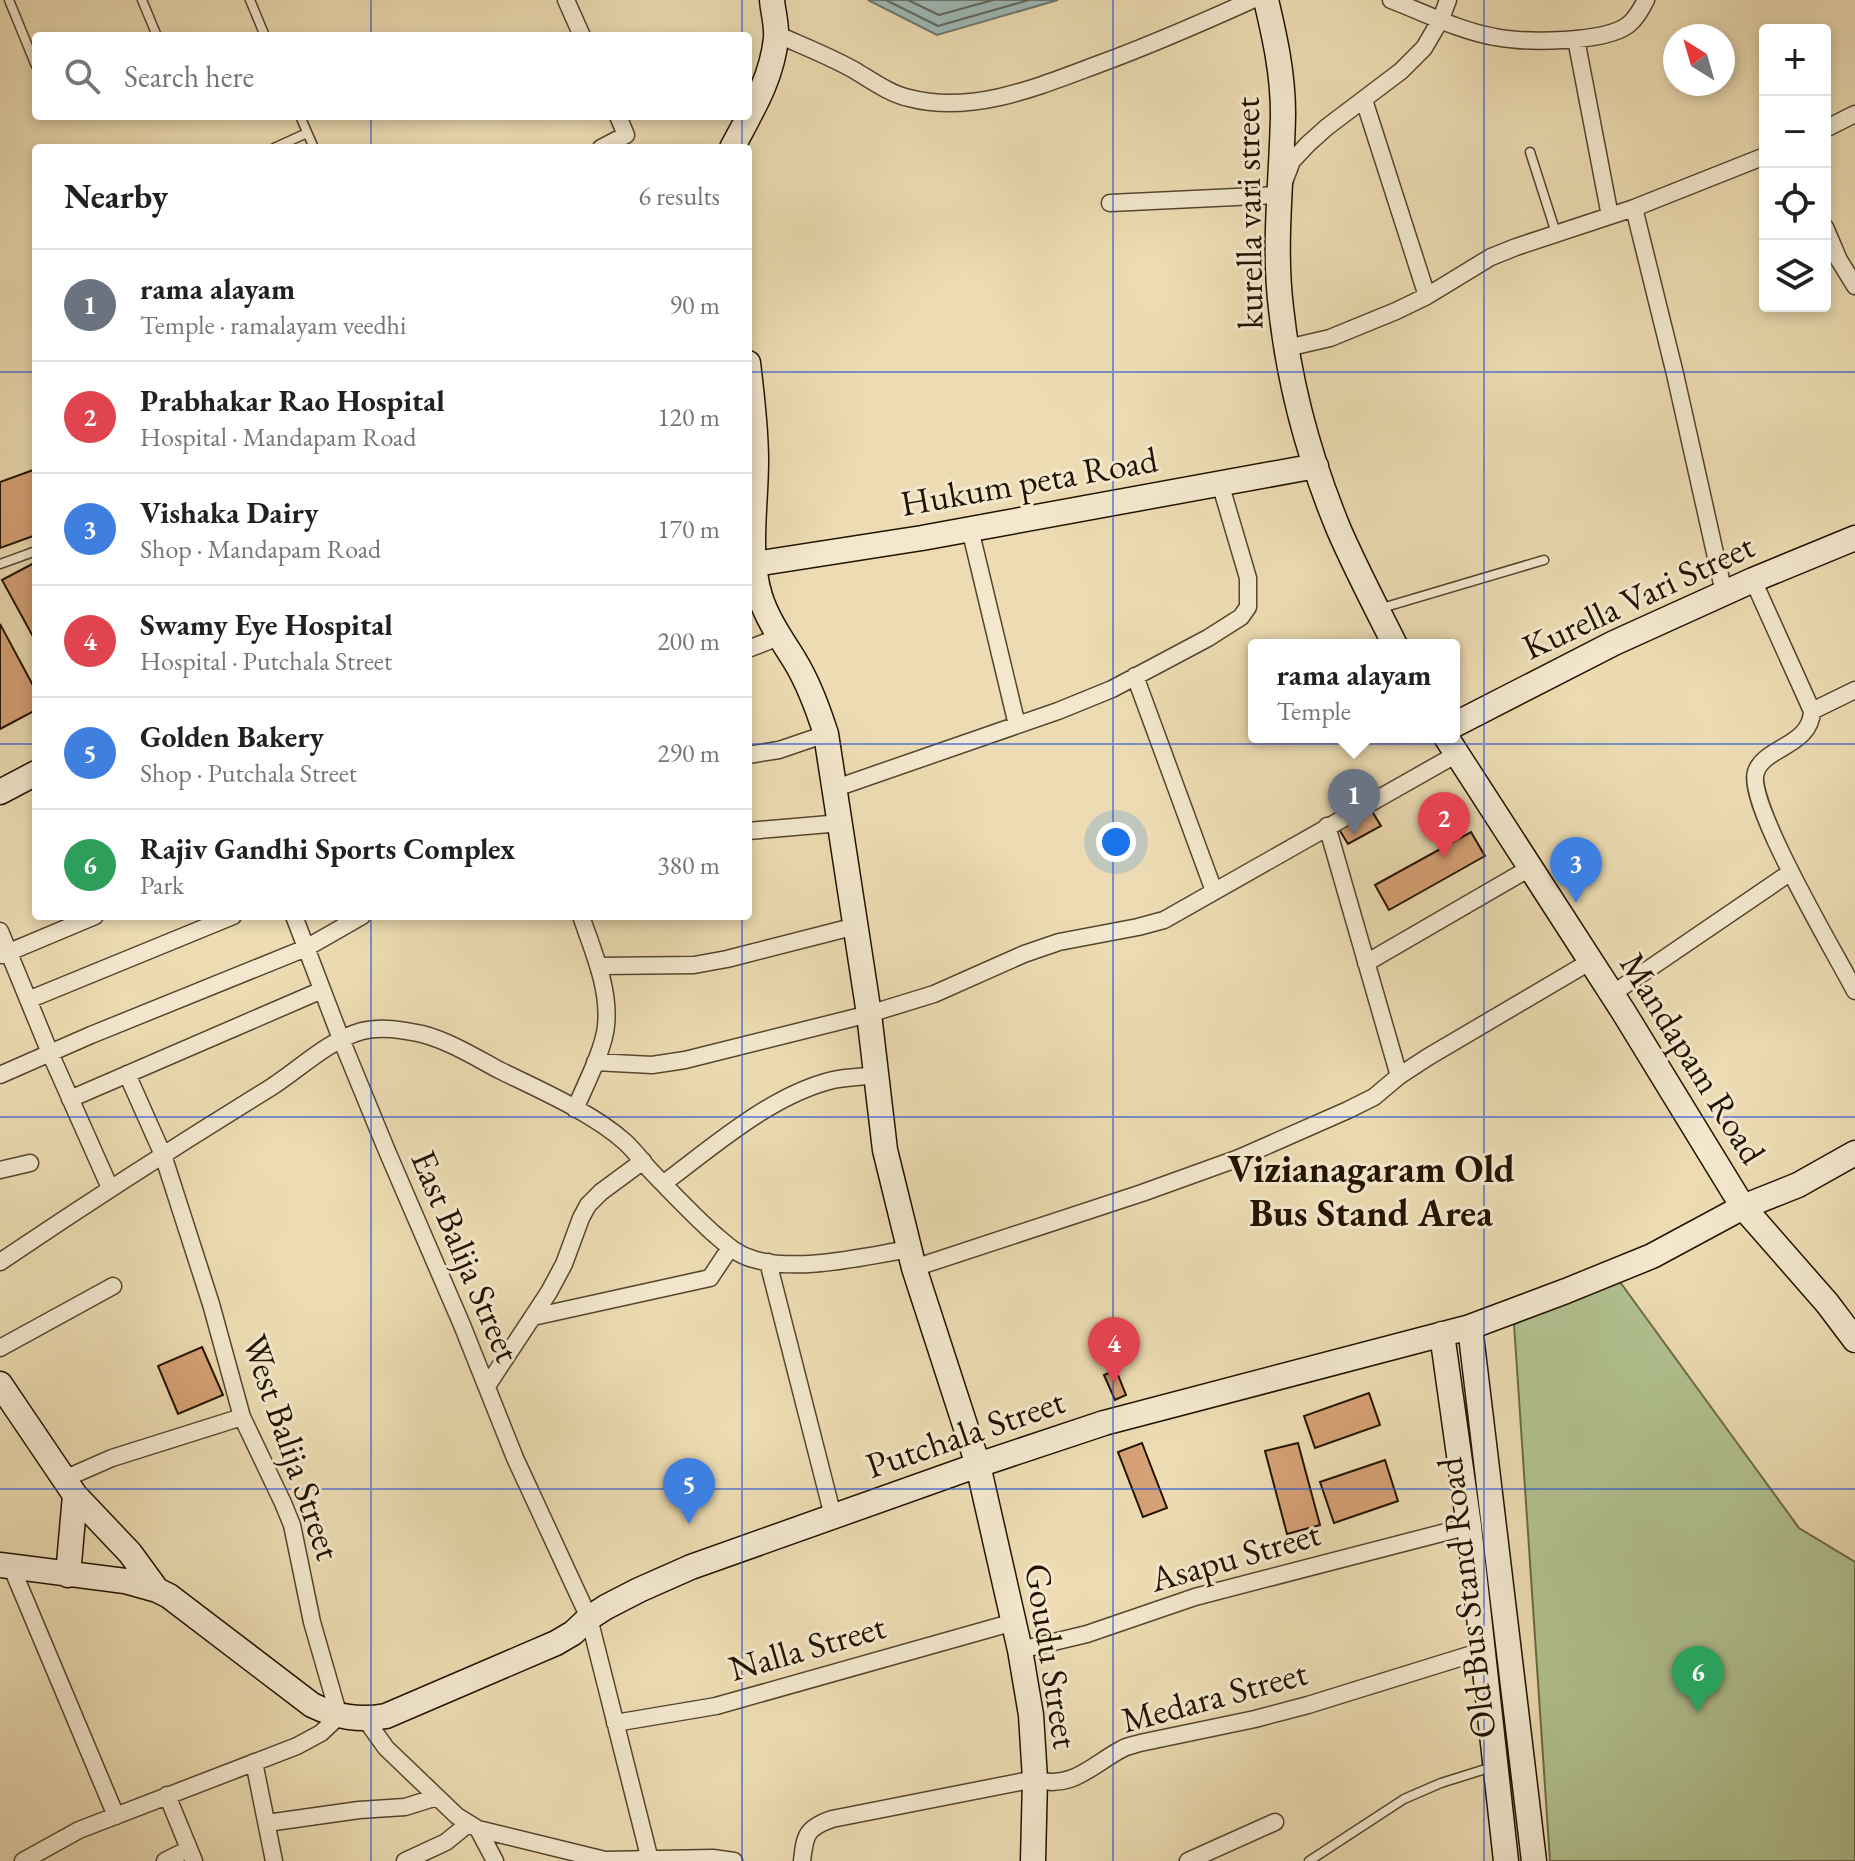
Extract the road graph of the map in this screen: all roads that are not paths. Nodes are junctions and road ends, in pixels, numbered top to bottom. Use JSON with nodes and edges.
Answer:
{"nodes":[{"id":1,"x":9,"y":0,"type":"edge"},
{"id":2,"x":142,"y":0,"type":"edge"},
{"id":3,"x":250,"y":0,"type":"edge"},
{"id":4,"x":566,"y":0,"type":"edge"},
{"id":5,"x":772,"y":0,"type":"edge"},
{"id":6,"x":1252,"y":0,"type":"edge"},
{"id":7,"x":1266,"y":0,"type":"edge"},
{"id":8,"x":1391,"y":0,"type":"edge"},
{"id":9,"x":1448,"y":0,"type":"edge"},
{"id":10,"x":1646,"y":0,"type":"edge"},
{"id":11,"x":1441,"y":19,"type":"junction"},
{"id":12,"x":155,"y":32,"type":"edge"},
{"id":13,"x":263,"y":32,"type":"edge"},
{"id":14,"x":580,"y":32,"type":"edge"},
{"id":15,"x":776,"y":34,"type":"junction"},
{"id":16,"x":1576,"y":39,"type":"junction"},
{"id":17,"x":32,"y":56,"type":"edge"},
{"id":18,"x":1364,"y":100,"type":"junction"},
{"id":19,"x":752,"y":112,"type":"edge"},
{"id":20,"x":1855,"y":114,"type":"edge"},
{"id":21,"x":302,"y":120,"type":"edge"},
{"id":22,"x":620,"y":120,"type":"edge"},
{"id":23,"x":748,"y":120,"type":"edge"},
{"id":24,"x":1831,"y":126,"type":"edge"},
{"id":25,"x":307,"y":133,"type":"junction"},
{"id":26,"x":283,"y":144,"type":"edge"},
{"id":27,"x":312,"y":144,"type":"edge"},
{"id":28,"x":609,"y":144,"type":"edge"},
{"id":29,"x":734,"y":144,"type":"edge"},
{"id":30,"x":1530,"y":152,"type":"dead end"},
{"id":31,"x":1759,"y":158,"type":"edge"},
{"id":32,"x":1279,"y":195,"type":"junction"},
{"id":33,"x":1110,"y":203,"type":"dead end"},
{"id":34,"x":1634,"y":208,"type":"junction"},
{"id":35,"x":1610,"y":216,"type":"junction"},
{"id":36,"x":1556,"y":233,"type":"junction"},
{"id":37,"x":1831,"y":240,"type":"edge"},
{"id":38,"x":1855,"y":286,"type":"edge"},
{"id":39,"x":1427,"y":296,"type":"junction"},
{"id":40,"x":1287,"y":348,"type":"junction"},
{"id":41,"x":752,"y":393,"type":"edge"},
{"id":42,"x":1316,"y":466,"type":"junction"},
{"id":43,"x":1220,"y":483,"type":"junction"},
{"id":44,"x":970,"y":529,"type":"junction"},
{"id":45,"x":1855,"y":538,"type":"edge"},
{"id":46,"x":752,"y":543,"type":"edge"},
{"id":47,"x":32,"y":552,"type":"edge"},
{"id":48,"x":1544,"y":560,"type":"dead end"},
{"id":49,"x":0,"y":564,"type":"edge"},
{"id":50,"x":752,"y":564,"type":"edge"},
{"id":51,"x":752,"y":568,"type":"edge"},
{"id":52,"x":1753,"y":580,"type":"junction"},
{"id":53,"x":1724,"y":593,"type":"junction"},
{"id":54,"x":1377,"y":610,"type":"junction"},
{"id":55,"x":779,"y":637,"type":"junction"},
{"id":56,"x":1392,"y":639,"type":"edge"},
{"id":57,"x":752,"y":647,"type":"edge"},
{"id":58,"x":1135,"y":676,"type":"junction"},
{"id":59,"x":1855,"y":690,"type":"edge"},
{"id":60,"x":1812,"y":711,"type":"junction"},
{"id":61,"x":1460,"y":722,"type":"edge"},
{"id":62,"x":1017,"y":725,"type":"junction"},
{"id":63,"x":826,"y":734,"type":"junction"},
{"id":64,"x":1451,"y":745,"type":"edge"},
{"id":65,"x":752,"y":754,"type":"edge"},
{"id":66,"x":32,"y":775,"type":"edge"},
{"id":67,"x":836,"y":788,"type":"junction"},
{"id":68,"x":0,"y":792,"type":"edge"},
{"id":69,"x":841,"y":823,"type":"junction"},
{"id":70,"x":1327,"y":826,"type":"junction"},
{"id":71,"x":752,"y":831,"type":"edge"},
{"id":72,"x":1530,"y":868,"type":"junction"},
{"id":73,"x":1791,"y":872,"type":"junction"},
{"id":74,"x":1214,"y":891,"type":"junction"},
{"id":75,"x":85,"y":920,"type":"edge"},
{"id":76,"x":223,"y":920,"type":"edge"},
{"id":77,"x":296,"y":920,"type":"edge"},
{"id":78,"x":355,"y":920,"type":"edge"},
{"id":79,"x":582,"y":920,"type":"edge"},
{"id":80,"x":856,"y":926,"type":"junction"},
{"id":81,"x":0,"y":931,"type":"edge"},
{"id":82,"x":306,"y":948,"type":"junction"},
{"id":83,"x":4,"y":954,"type":"edge"},
{"id":84,"x":1591,"y":961,"type":"junction"},
{"id":85,"x":1366,"y":963,"type":"junction"},
{"id":86,"x":599,"y":966,"type":"junction"},
{"id":87,"x":322,"y":990,"type":"junction"},
{"id":88,"x":1855,"y":991,"type":"edge"},
{"id":89,"x":1612,"y":994,"type":"junction"},
{"id":90,"x":28,"y":1000,"type":"junction"},
{"id":91,"x":869,"y":1014,"type":"junction"},
{"id":92,"x":341,"y":1039,"type":"junction"},
{"id":93,"x":50,"y":1053,"type":"junction"},
{"id":94,"x":595,"y":1062,"type":"junction"},
{"id":95,"x":127,"y":1074,"type":"junction"},
{"id":96,"x":0,"y":1075,"type":"edge"},
{"id":97,"x":877,"y":1075,"type":"junction"},
{"id":98,"x":1399,"y":1076,"type":"junction"},
{"id":99,"x":70,"y":1099,"type":"junction"},
{"id":100,"x":575,"y":1109,"type":"junction"},
{"id":101,"x":163,"y":1155,"type":"junction"},
{"id":102,"x":1854,"y":1156,"type":"edge"},
{"id":103,"x":643,"y":1161,"type":"junction"},
{"id":104,"x":30,"y":1163,"type":"dead end"},
{"id":105,"x":0,"y":1170,"type":"edge"},
{"id":106,"x":664,"y":1183,"type":"junction"},
{"id":107,"x":110,"y":1188,"type":"junction"},
{"id":108,"x":1743,"y":1207,"type":"junction"},
{"id":109,"x":730,"y":1248,"type":"junction"},
{"id":110,"x":912,"y":1259,"type":"junction"},
{"id":111,"x":0,"y":1262,"type":"edge"},
{"id":112,"x":768,"y":1262,"type":"junction"},
{"id":113,"x":113,"y":1286,"type":"dead end"},
{"id":114,"x":533,"y":1317,"type":"junction"},
{"id":115,"x":1470,"y":1327,"type":"junction"},
{"id":116,"x":1442,"y":1334,"type":"junction"},
{"id":117,"x":1855,"y":1340,"type":"edge"},
{"id":118,"x":0,"y":1348,"type":"edge"},
{"id":119,"x":0,"y":1384,"type":"edge"},
{"id":120,"x":487,"y":1386,"type":"junction"},
{"id":121,"x":242,"y":1417,"type":"junction"},
{"id":122,"x":978,"y":1465,"type":"junction"},
{"id":123,"x":69,"y":1487,"type":"junction"},
{"id":124,"x":833,"y":1516,"type":"junction"},
{"id":125,"x":1469,"y":1526,"type":"junction"},
{"id":126,"x":6,"y":1566,"type":"edge"},
{"id":127,"x":68,"y":1575,"type":"junction"},
{"id":128,"x":157,"y":1590,"type":"junction"},
{"id":129,"x":589,"y":1618,"type":"junction"},
{"id":130,"x":1014,"y":1622,"type":"junction"},
{"id":131,"x":1020,"y":1650,"type":"junction"},
{"id":132,"x":1482,"y":1651,"type":"junction"},
{"id":133,"x":339,"y":1716,"type":"junction"},
{"id":134,"x":366,"y":1720,"type":"junction"},
{"id":135,"x":615,"y":1723,"type":"junction"},
{"id":136,"x":254,"y":1762,"type":"junction"},
{"id":137,"x":1495,"y":1766,"type":"junction"},
{"id":138,"x":1035,"y":1779,"type":"junction"},
{"id":139,"x":167,"y":1795,"type":"junction"},
{"id":140,"x":437,"y":1797,"type":"junction"},
{"id":141,"x":116,"y":1816,"type":"junction"},
{"id":142,"x":1275,"y":1822,"type":"dead end"},
{"id":143,"x":267,"y":1823,"type":"junction"},
{"id":144,"x":473,"y":1826,"type":"junction"},
{"id":145,"x":192,"y":1855,"type":"edge"},
{"id":146,"x":604,"y":1860,"type":"edge"},
{"id":147,"x":650,"y":1860,"type":"edge"},
{"id":148,"x":23,"y":1861,"type":"edge"},
{"id":149,"x":165,"y":1861,"type":"edge"},
{"id":150,"x":274,"y":1861,"type":"edge"},
{"id":151,"x":405,"y":1861,"type":"edge"},
{"id":152,"x":495,"y":1861,"type":"edge"},
{"id":153,"x":734,"y":1861,"type":"edge"},
{"id":154,"x":802,"y":1861,"type":"edge"},
{"id":155,"x":1032,"y":1861,"type":"edge"},
{"id":156,"x":1041,"y":1861,"type":"edge"},
{"id":157,"x":1188,"y":1861,"type":"edge"},
{"id":158,"x":1309,"y":1861,"type":"edge"},
{"id":159,"x":1506,"y":1861,"type":"edge"},
{"id":160,"x":1534,"y":1861,"type":"edge"}],
"edges":[{"from":1,"to":17,"type":"lane"},
{"from":2,"to":12,"type":"lane"},
{"from":3,"to":13,"type":"lane"},
{"from":4,"to":14,"type":"street"},
{"from":5,"to":15,"type":"main road"},
{"from":6,"to":15,"type":"street"},
{"from":7,"to":32,"type":"main road","name":"kurella vari street"},
{"from":8,"to":11,"type":"street"},
{"from":9,"to":11,"type":"street"},
{"from":10,"to":16,"type":"street"},
{"from":11,"to":16,"type":"street"},
{"from":11,"to":18,"type":"street"},
{"from":15,"to":19,"type":"main road"},
{"from":16,"to":35,"type":"street"},
{"from":18,"to":32,"type":"street"},
{"from":18,"to":39,"type":"street"},
{"from":20,"to":24,"type":"street"},
{"from":21,"to":25,"type":"lane"},
{"from":22,"to":28,"type":"street"},
{"from":23,"to":29,"type":"main road"},
{"from":25,"to":26,"type":"lane"},
{"from":25,"to":27,"type":"lane"},
{"from":30,"to":36,"type":"lane"},
{"from":31,"to":34,"type":"street"},
{"from":32,"to":33,"type":"street"},
{"from":32,"to":40,"type":"main road","name":"kurella vari street"},
{"from":34,"to":35,"type":"street"},
{"from":34,"to":53,"type":"street"},
{"from":35,"to":36,"type":"street"},
{"from":36,"to":39,"type":"street"},
{"from":37,"to":38,"type":"street"},
{"from":39,"to":40,"type":"street"},
{"from":40,"to":42,"type":"main road","name":"kurella vari street"},
{"from":41,"to":46,"type":"main road","name":"Goudu Street"},
{"from":42,"to":43,"type":"main road","name":"Hukum peta Road"},
{"from":42,"to":54,"type":"main road","name":"kurella vari street"},
{"from":43,"to":44,"type":"main road","name":"Hukum peta Road"},
{"from":43,"to":58,"type":"street"},
{"from":44,"to":50,"type":"main road","name":"Hukum peta Road"},
{"from":44,"to":62,"type":"street"},
{"from":45,"to":52,"type":"main road","name":"Kurella Vari Street"},
{"from":47,"to":49,"type":"lane"},
{"from":48,"to":54,"type":"lane"},
{"from":51,"to":55,"type":"main road","name":"Goudu Street"},
{"from":52,"to":53,"type":"main road","name":"Kurella Vari Street"},
{"from":52,"to":60,"type":"street"},
{"from":53,"to":61,"type":"main road","name":"Kurella Vari Street"},
{"from":54,"to":56,"type":"main road","name":"kurella vari street"},
{"from":55,"to":57,"type":"street"},
{"from":55,"to":63,"type":"main road","name":"Goudu Street"},
{"from":58,"to":62,"type":"street"},
{"from":58,"to":74,"type":"street"},
{"from":59,"to":60,"type":"street"},
{"from":60,"to":73,"type":"street"},
{"from":62,"to":67,"type":"street"},
{"from":63,"to":65,"type":"street"},
{"from":63,"to":67,"type":"main road","name":"Goudu Street"},
{"from":64,"to":70,"type":"street"},
{"from":64,"to":72,"type":"main road","name":"Mandapam Road"},
{"from":66,"to":68,"type":"main road"},
{"from":67,"to":69,"type":"main road","name":"Goudu Street"},
{"from":69,"to":71,"type":"street"},
{"from":69,"to":80,"type":"main road","name":"Goudu Street"},
{"from":70,"to":74,"type":"street"},
{"from":70,"to":85,"type":"street"},
{"from":72,"to":84,"type":"main road","name":"Mandapam Road"},
{"from":72,"to":85,"type":"street"},
{"from":73,"to":88,"type":"street"},
{"from":73,"to":89,"type":"street"},
{"from":74,"to":91,"type":"street"},
{"from":75,"to":83,"type":"street"},
{"from":76,"to":90,"type":"street"},
{"from":77,"to":82,"type":"street","name":"East Balija Street"},
{"from":78,"to":82,"type":"street"},
{"from":79,"to":86,"type":"street"},
{"from":80,"to":86,"type":"street"},
{"from":80,"to":91,"type":"main road","name":"Goudu Street"},
{"from":81,"to":83,"type":"street"},
{"from":82,"to":87,"type":"street","name":"East Balija Street"},
{"from":82,"to":93,"type":"street"},
{"from":83,"to":90,"type":"street"},
{"from":84,"to":89,"type":"main road","name":"Mandapam Road"},
{"from":84,"to":98,"type":"street"},
{"from":85,"to":98,"type":"street"},
{"from":86,"to":94,"type":"street"},
{"from":87,"to":92,"type":"street","name":"East Balija Street"},
{"from":87,"to":95,"type":"street"},
{"from":89,"to":108,"type":"main road","name":"Mandapam Road"},
{"from":90,"to":93,"type":"street"},
{"from":91,"to":94,"type":"street"},
{"from":91,"to":97,"type":"main road","name":"Goudu Street"},
{"from":92,"to":100,"type":"street"},
{"from":92,"to":101,"type":"street"},
{"from":92,"to":120,"type":"street","name":"East Balija Street"},
{"from":93,"to":96,"type":"street"},
{"from":93,"to":99,"type":"street"},
{"from":94,"to":100,"type":"street"},
{"from":95,"to":99,"type":"street"},
{"from":95,"to":101,"type":"street","name":"West Balija Street"},
{"from":97,"to":106,"type":"street"},
{"from":97,"to":110,"type":"main road","name":"Goudu Street"},
{"from":98,"to":110,"type":"street"},
{"from":99,"to":107,"type":"street"},
{"from":100,"to":103,"type":"street"},
{"from":101,"to":107,"type":"street"},
{"from":101,"to":121,"type":"street","name":"West Balija Street"},
{"from":102,"to":108,"type":"main road"},
{"from":103,"to":106,"type":"street"},
{"from":103,"to":114,"type":"street"},
{"from":104,"to":105,"type":"street"},
{"from":106,"to":109,"type":"street"},
{"from":107,"to":111,"type":"street"},
{"from":108,"to":115,"type":"main road","name":"Mandapam Road"},
{"from":108,"to":117,"type":"main road"},
{"from":109,"to":112,"type":"street"},
{"from":109,"to":114,"type":"street"},
{"from":110,"to":112,"type":"street"},
{"from":110,"to":122,"type":"main road","name":"Goudu Street"},
{"from":112,"to":124,"type":"street"},
{"from":113,"to":118,"type":"street"},
{"from":114,"to":120,"type":"street"},
{"from":115,"to":116,"type":"main road","name":"Putchala Street"},
{"from":115,"to":160,"type":"main road","name":"Old Bus Stand Road"},
{"from":116,"to":122,"type":"main road","name":"Putchala Street"},
{"from":116,"to":125,"type":"main road","name":"Old Bus Stand Road"},
{"from":119,"to":123,"type":"main road"},
{"from":120,"to":129,"type":"street","name":"East Balija Street"},
{"from":121,"to":123,"type":"street"},
{"from":121,"to":133,"type":"street","name":"West Balija Street"},
{"from":122,"to":124,"type":"main road","name":"Putchala Street"},
{"from":122,"to":130,"type":"main road","name":"Goudu Street"},
{"from":123,"to":127,"type":"main road"},
{"from":123,"to":128,"type":"main road"},
{"from":124,"to":129,"type":"main road","name":"Putchala Street"},
{"from":125,"to":131,"type":"street","name":"Asapu Street"},
{"from":125,"to":132,"type":"main road","name":"Old Bus Stand Road"},
{"from":126,"to":127,"type":"main road"},
{"from":126,"to":141,"type":"street"},
{"from":127,"to":128,"type":"main road"},
{"from":128,"to":133,"type":"main road"},
{"from":129,"to":134,"type":"main road","name":"Putchala Street"},
{"from":129,"to":135,"type":"street","name":"East Balija Street"},
{"from":130,"to":131,"type":"main road","name":"Goudu Street"},
{"from":130,"to":135,"type":"street","name":"Nalla Street"},
{"from":131,"to":138,"type":"main road","name":"Goudu Street"},
{"from":132,"to":137,"type":"main road","name":"Old Bus Stand Road"},
{"from":132,"to":138,"type":"street","name":"Medara Street"},
{"from":133,"to":134,"type":"main road"},
{"from":133,"to":136,"type":"street"},
{"from":134,"to":140,"type":"street"},
{"from":135,"to":147,"type":"street","name":"East Balija Street"},
{"from":136,"to":139,"type":"street"},
{"from":136,"to":143,"type":"street"},
{"from":137,"to":158,"type":"lane"},
{"from":137,"to":159,"type":"main road","name":"Old Bus Stand Road"},
{"from":138,"to":154,"type":"street","name":"Medara Street"},
{"from":138,"to":155,"type":"main road","name":"Goudu Street"},
{"from":139,"to":141,"type":"street"},
{"from":139,"to":145,"type":"street"},
{"from":140,"to":143,"type":"street"},
{"from":140,"to":144,"type":"street"},
{"from":141,"to":148,"type":"street"},
{"from":142,"to":157,"type":"street"},
{"from":143,"to":150,"type":"street"},
{"from":144,"to":146,"type":"street"},
{"from":144,"to":151,"type":"street"},
{"from":144,"to":152,"type":"street"},
{"from":145,"to":149,"type":"street"},
{"from":146,"to":147,"type":"street"},
{"from":147,"to":153,"type":"street"},
{"from":155,"to":156,"type":"street"}]}
